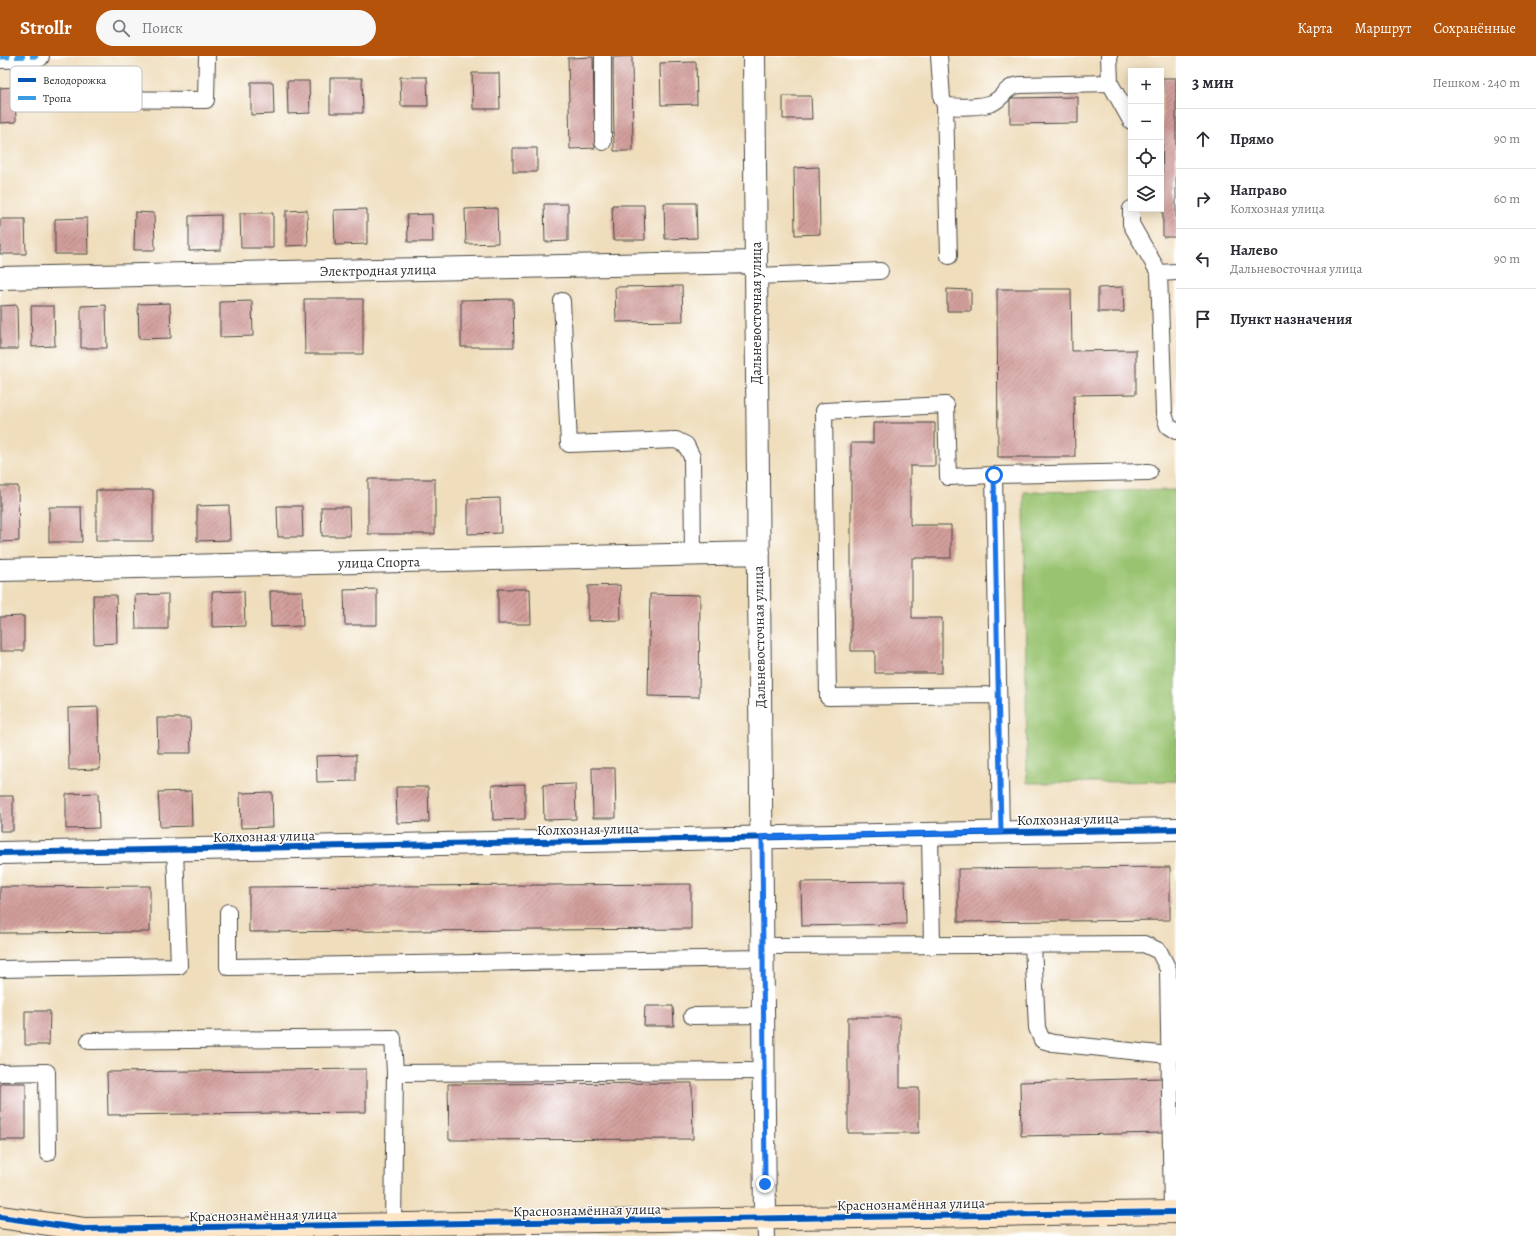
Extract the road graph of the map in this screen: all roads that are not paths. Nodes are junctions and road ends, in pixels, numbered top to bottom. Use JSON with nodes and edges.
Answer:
{"nodes":[{"id":1,"x":38,"y":56,"type":"edge"},
{"id":2,"x":207,"y":56,"type":"edge"},
{"id":3,"x":603,"y":56,"type":"edge"},
{"id":4,"x":754,"y":56,"type":"edge"},
{"id":5,"x":939,"y":56,"type":"edge"},
{"id":6,"x":1109,"y":56,"type":"edge"},
{"id":7,"x":0,"y":57,"type":"edge"},
{"id":8,"x":1110,"y":83,"type":"junction"},
{"id":9,"x":142,"y":99,"type":"edge"},
{"id":10,"x":945,"y":104,"type":"junction"},
{"id":11,"x":1128,"y":116,"type":"edge"},
{"id":12,"x":603,"y":142,"type":"dead end"},
{"id":13,"x":1131,"y":212,"type":"edge"},
{"id":14,"x":949,"y":256,"type":"dead end"},
{"id":15,"x":756,"y":269,"type":"junction"},
{"id":16,"x":880,"y":271,"type":"dead end"},
{"id":17,"x":1176,"y":272,"type":"edge"},
{"id":18,"x":1160,"y":273,"type":"junction"},
{"id":19,"x":0,"y":278,"type":"edge"},
{"id":20,"x":562,"y":301,"type":"dead end"},
{"id":21,"x":1176,"y":431,"type":"edge"},
{"id":22,"x":1149,"y":472,"type":"dead end"},
{"id":23,"x":994,"y":475,"type":"junction"},
{"id":24,"x":759,"y":553,"type":"junction"},
{"id":25,"x":693,"y":555,"type":"junction"},
{"id":26,"x":0,"y":570,"type":"edge"},
{"id":27,"x":998,"y":695,"type":"junction"},
{"id":28,"x":1176,"y":829,"type":"edge"},
{"id":29,"x":1001,"y":832,"type":"junction"},
{"id":30,"x":930,"y":834,"type":"junction"},
{"id":31,"x":762,"y":837,"type":"junction"},
{"id":32,"x":175,"y":849,"type":"junction"},
{"id":33,"x":0,"y":853,"type":"edge"},
{"id":34,"x":228,"y":912,"type":"dead end"},
{"id":35,"x":1033,"y":945,"type":"junction"},
{"id":36,"x":932,"y":946,"type":"junction"},
{"id":37,"x":762,"y":952,"type":"junction"},
{"id":38,"x":0,"y":969,"type":"edge"},
{"id":39,"x":763,"y":1015,"type":"junction"},
{"id":40,"x":692,"y":1016,"type":"dead end"},
{"id":41,"x":89,"y":1041,"type":"dead end"},
{"id":42,"x":1169,"y":1055,"type":"junction"},
{"id":43,"x":764,"y":1071,"type":"junction"},
{"id":44,"x":0,"y":1073,"type":"edge"},
{"id":45,"x":395,"y":1073,"type":"junction"},
{"id":46,"x":48,"y":1153,"type":"dead end"},
{"id":47,"x":1174,"y":1212,"type":"edge"},
{"id":48,"x":0,"y":1216,"type":"edge"},
{"id":49,"x":393,"y":1225,"type":"junction"},
{"id":50,"x":765,"y":1227,"type":"edge"}],
"edges":[{"from":1,"to":7,"type":"street"},
{"from":2,"to":9,"type":"lane"},
{"from":3,"to":12,"type":"lane"},
{"from":4,"to":15,"type":"street","name":"Дальневосточная улица"},
{"from":5,"to":10,"type":"lane"},
{"from":6,"to":8,"type":"lane"},
{"from":8,"to":10,"type":"lane"},
{"from":8,"to":11,"type":"lane"},
{"from":10,"to":14,"type":"lane"},
{"from":13,"to":18,"type":"lane"},
{"from":15,"to":16,"type":"lane"},
{"from":15,"to":19,"type":"street","name":"Электродная улица"},
{"from":15,"to":24,"type":"street","name":"Дальневосточная улица"},
{"from":17,"to":18,"type":"lane"},
{"from":18,"to":21,"type":"lane"},
{"from":20,"to":25,"type":"lane"},
{"from":22,"to":23,"type":"lane"},
{"from":23,"to":27,"type":"lane"},
{"from":23,"to":27,"type":"lane"},
{"from":24,"to":25,"type":"street","name":"улица Спорта"},
{"from":24,"to":31,"type":"street","name":"Дальневосточная улица"},
{"from":25,"to":26,"type":"street","name":"улица Спорта"},
{"from":27,"to":29,"type":"lane"},
{"from":28,"to":29,"type":"street","name":"Колхозная улица"},
{"from":29,"to":30,"type":"street","name":"Колхозная улица"},
{"from":30,"to":31,"type":"street","name":"Колхозная улица"},
{"from":30,"to":36,"type":"lane"},
{"from":31,"to":32,"type":"street","name":"Колхозная улица"},
{"from":31,"to":37,"type":"street","name":"Дальневосточная улица"},
{"from":32,"to":33,"type":"street","name":"Колхозная улица"},
{"from":32,"to":38,"type":"lane"},
{"from":34,"to":37,"type":"lane"},
{"from":35,"to":36,"type":"lane"},
{"from":35,"to":42,"type":"lane"},
{"from":35,"to":42,"type":"lane"},
{"from":36,"to":37,"type":"lane"},
{"from":37,"to":39,"type":"street","name":"Дальневосточная улица"},
{"from":39,"to":40,"type":"lane"},
{"from":39,"to":43,"type":"street","name":"Дальневосточная улица"},
{"from":41,"to":45,"type":"lane"},
{"from":42,"to":47,"type":"lane"},
{"from":43,"to":45,"type":"lane"},
{"from":43,"to":50,"type":"street","name":"Дальневосточная улица"},
{"from":44,"to":46,"type":"lane"},
{"from":45,"to":49,"type":"lane"},
{"from":47,"to":50,"type":"street","name":"Краснознамённая улица"},
{"from":48,"to":49,"type":"street","name":"Краснознамённая улица"},
{"from":49,"to":50,"type":"street","name":"Краснознамённая улица"}]}
